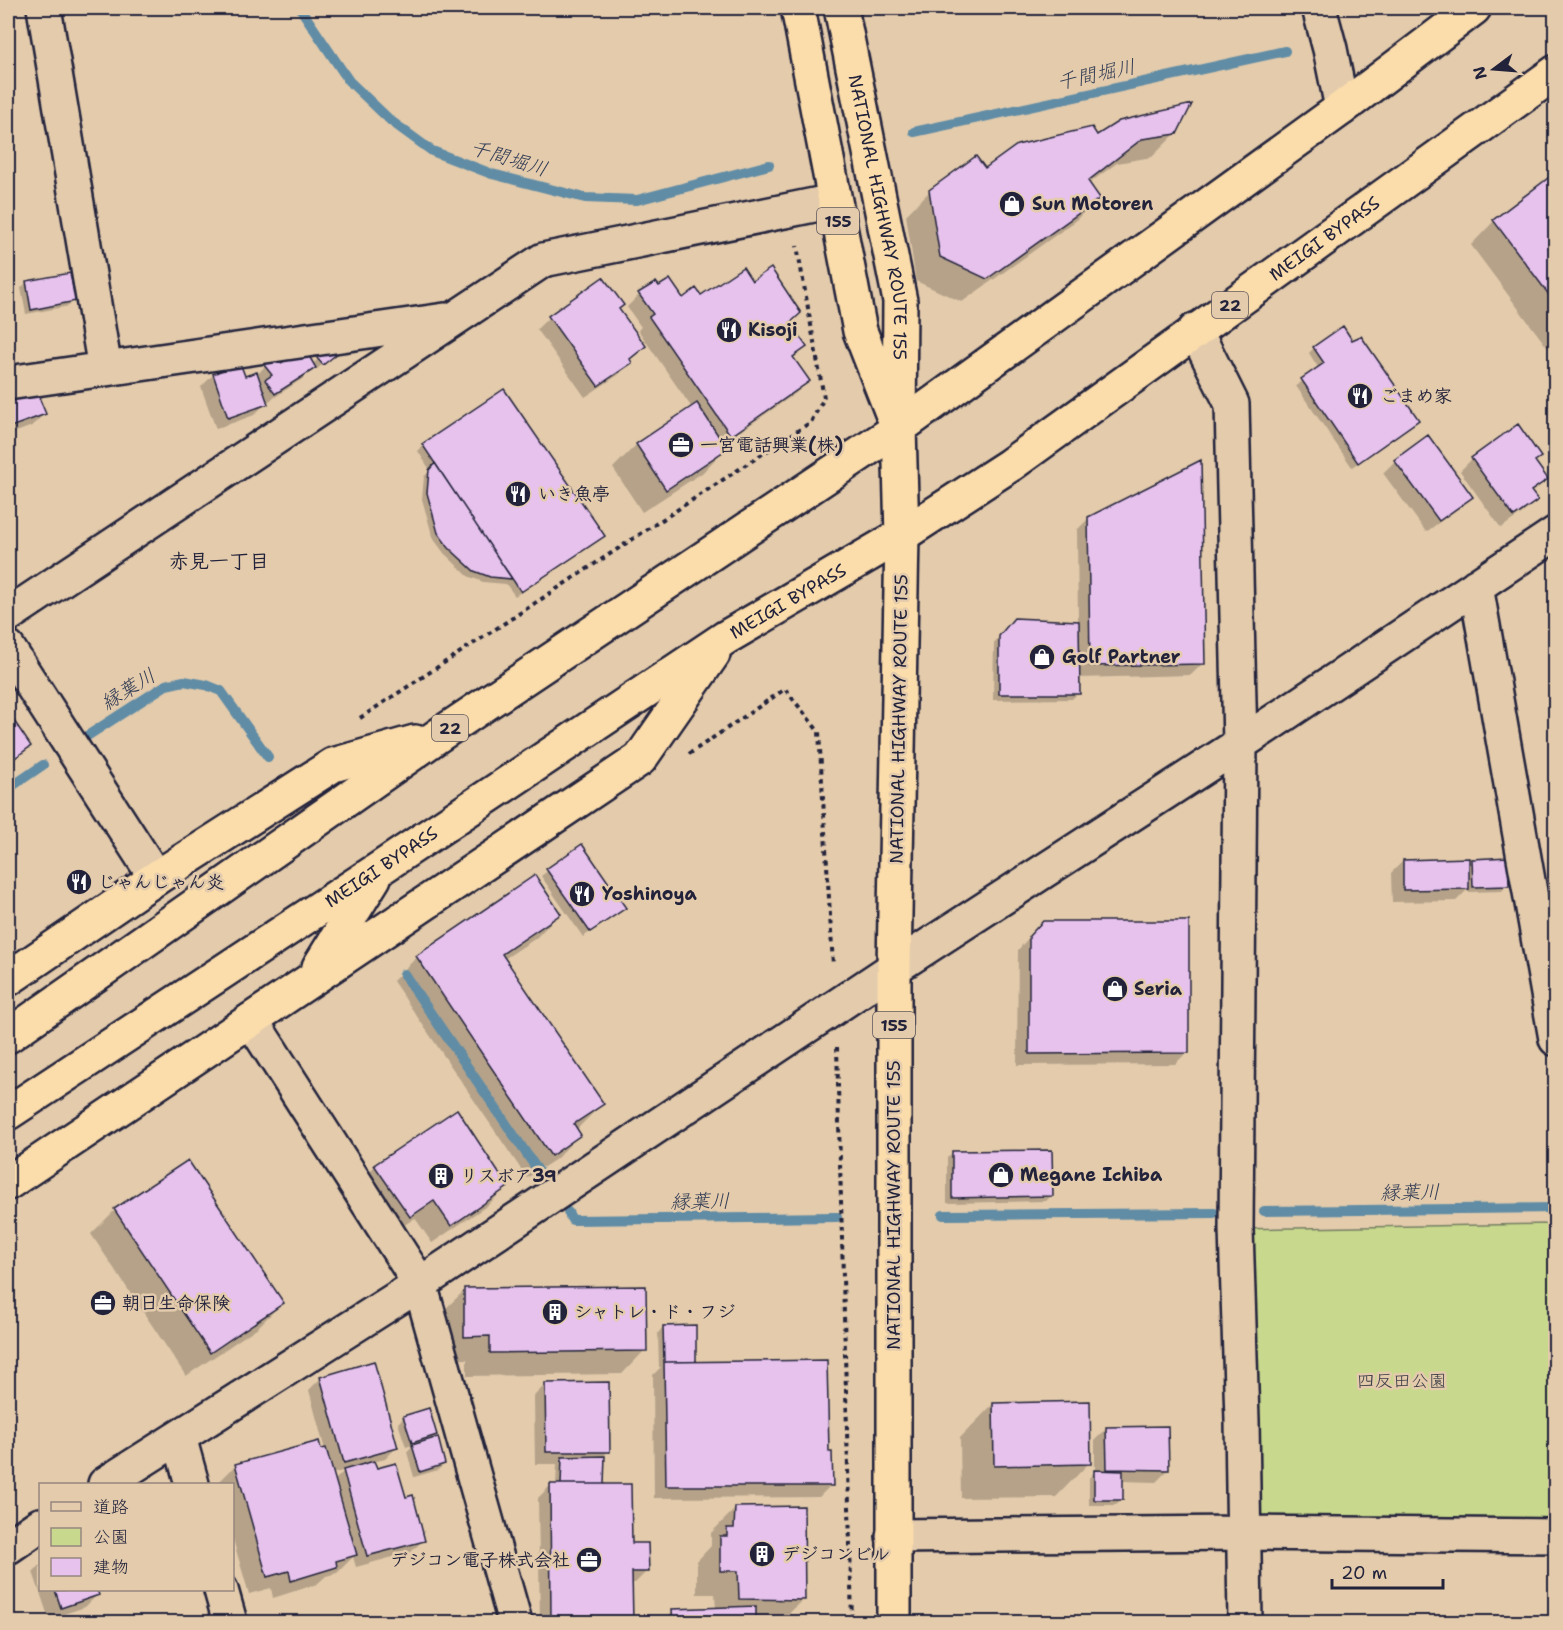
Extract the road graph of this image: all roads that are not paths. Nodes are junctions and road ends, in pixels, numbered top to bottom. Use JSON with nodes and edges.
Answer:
{"nodes":[{"id":1,"x":44,"y":8,"type":"edge"},
{"id":2,"x":798,"y":8,"type":"edge"},
{"id":3,"x":841,"y":8,"type":"edge"},
{"id":4,"x":1319,"y":8,"type":"edge"},
{"id":5,"x":1474,"y":8,"type":"edge"},
{"id":6,"x":1556,"y":72,"type":"edge"},
{"id":7,"x":1342,"y":108,"type":"junction"},
{"id":8,"x":834,"y":201,"type":"junction"},
{"id":9,"x":453,"y":319,"type":"junction"},
{"id":10,"x":1195,"y":330,"type":"junction"},
{"id":11,"x":105,"y":369,"type":"junction"},
{"id":12,"x":8,"y":383,"type":"edge"},
{"id":13,"x":898,"y":428,"type":"junction"},
{"id":14,"x":902,"y":535,"type":"junction"},
{"id":15,"x":1554,"y":542,"type":"edge"},
{"id":16,"x":1476,"y":586,"type":"junction"},
{"id":17,"x":8,"y":615,"type":"edge"},
{"id":18,"x":725,"y":638,"type":"junction"},
{"id":19,"x":8,"y":648,"type":"edge"},
{"id":20,"x":439,"y":735,"type":"junction"},
{"id":21,"x":1240,"y":744,"type":"junction"},
{"id":22,"x":380,"y":869,"type":"junction"},
{"id":23,"x":156,"y":878,"type":"junction"},
{"id":24,"x":894,"y":968,"type":"junction"},
{"id":25,"x":16,"y":974,"type":"edge"},
{"id":26,"x":313,"y":977,"type":"junction"},
{"id":27,"x":8,"y":1006,"type":"edge"},
{"id":28,"x":251,"y":1020,"type":"junction"},
{"id":29,"x":8,"y":1036,"type":"edge"},
{"id":30,"x":1556,"y":1039,"type":"edge"},
{"id":31,"x":8,"y":1113,"type":"edge"},
{"id":32,"x":8,"y":1183,"type":"edge"},
{"id":33,"x":420,"y":1284,"type":"junction"},
{"id":34,"x":179,"y":1437,"type":"junction"},
{"id":35,"x":108,"y":1483,"type":"edge"},
{"id":36,"x":191,"y":1483,"type":"edge"},
{"id":37,"x":39,"y":1527,"type":"edge"},
{"id":38,"x":1244,"y":1533,"type":"junction"},
{"id":39,"x":893,"y":1536,"type":"junction"},
{"id":40,"x":1556,"y":1536,"type":"edge"},
{"id":41,"x":8,"y":1546,"type":"edge"},
{"id":42,"x":221,"y":1591,"type":"edge"},
{"id":43,"x":230,"y":1623,"type":"edge"},
{"id":44,"x":515,"y":1623,"type":"edge"},
{"id":45,"x":894,"y":1623,"type":"edge"},
{"id":46,"x":1245,"y":1623,"type":"edge"}],
"edges":[{"from":1,"to":11,"type":"street"},
{"from":2,"to":8,"type":"highway","name":"NATIONAL HIGHWAY ROUTE 155","number":"155"},
{"from":3,"to":13,"type":"highway","name":"NATIONAL HIGHWAY ROUTE 155","number":"155"},
{"from":4,"to":7,"type":"street"},
{"from":5,"to":7,"type":"highway","number":"22"},
{"from":6,"to":10,"type":"highway","name":"MEIGI BYPASS","number":"22"},
{"from":7,"to":13,"type":"highway","number":"22"},
{"from":8,"to":9,"type":"street"},
{"from":8,"to":13,"type":"highway","name":"NATIONAL HIGHWAY ROUTE 155","number":"155"},
{"from":9,"to":11,"type":"street"},
{"from":9,"to":17,"type":"street"},
{"from":10,"to":14,"type":"highway","name":"MEIGI BYPASS","number":"22"},
{"from":10,"to":21,"type":"street"},
{"from":11,"to":12,"type":"street"},
{"from":13,"to":14,"type":"highway","name":"NATIONAL HIGHWAY ROUTE 155","number":"155"},
{"from":13,"to":20,"type":"highway","number":"22"},
{"from":14,"to":18,"type":"highway","name":"MEIGI BYPASS","number":"22"},
{"from":14,"to":24,"type":"highway","name":"NATIONAL HIGHWAY ROUTE 155","number":"155"},
{"from":15,"to":16,"type":"street"},
{"from":16,"to":21,"type":"street"},
{"from":16,"to":30,"type":"street"},
{"from":18,"to":22,"type":"highway","name":"MEIGI BYPASS","number":"22"},
{"from":18,"to":26,"type":"highway","number":"22"},
{"from":19,"to":23,"type":"street"},
{"from":20,"to":23,"type":"highway","number":"22"},
{"from":20,"to":29,"type":"highway","number":"22"},
{"from":21,"to":24,"type":"street"},
{"from":21,"to":38,"type":"street"},
{"from":22,"to":26,"type":"highway"},
{"from":22,"to":31,"type":"highway","name":"MEIGI BYPASS","number":"22"},
{"from":23,"to":25,"type":"highway","number":"22"},
{"from":24,"to":33,"type":"street"},
{"from":24,"to":39,"type":"highway","name":"NATIONAL HIGHWAY ROUTE 155","number":"155"},
{"from":25,"to":27,"type":"highway"},
{"from":26,"to":28,"type":"highway","number":"22"},
{"from":28,"to":32,"type":"highway","number":"22"},
{"from":28,"to":33,"type":"street"},
{"from":33,"to":34,"type":"street"},
{"from":33,"to":44,"type":"street"},
{"from":34,"to":35,"type":"street"},
{"from":34,"to":36,"type":"street"},
{"from":37,"to":41,"type":"street"},
{"from":38,"to":39,"type":"street"},
{"from":38,"to":40,"type":"street"},
{"from":38,"to":46,"type":"street"},
{"from":39,"to":45,"type":"highway","name":"NATIONAL HIGHWAY ROUTE 155","number":"155"},
{"from":42,"to":43,"type":"street"}]}
